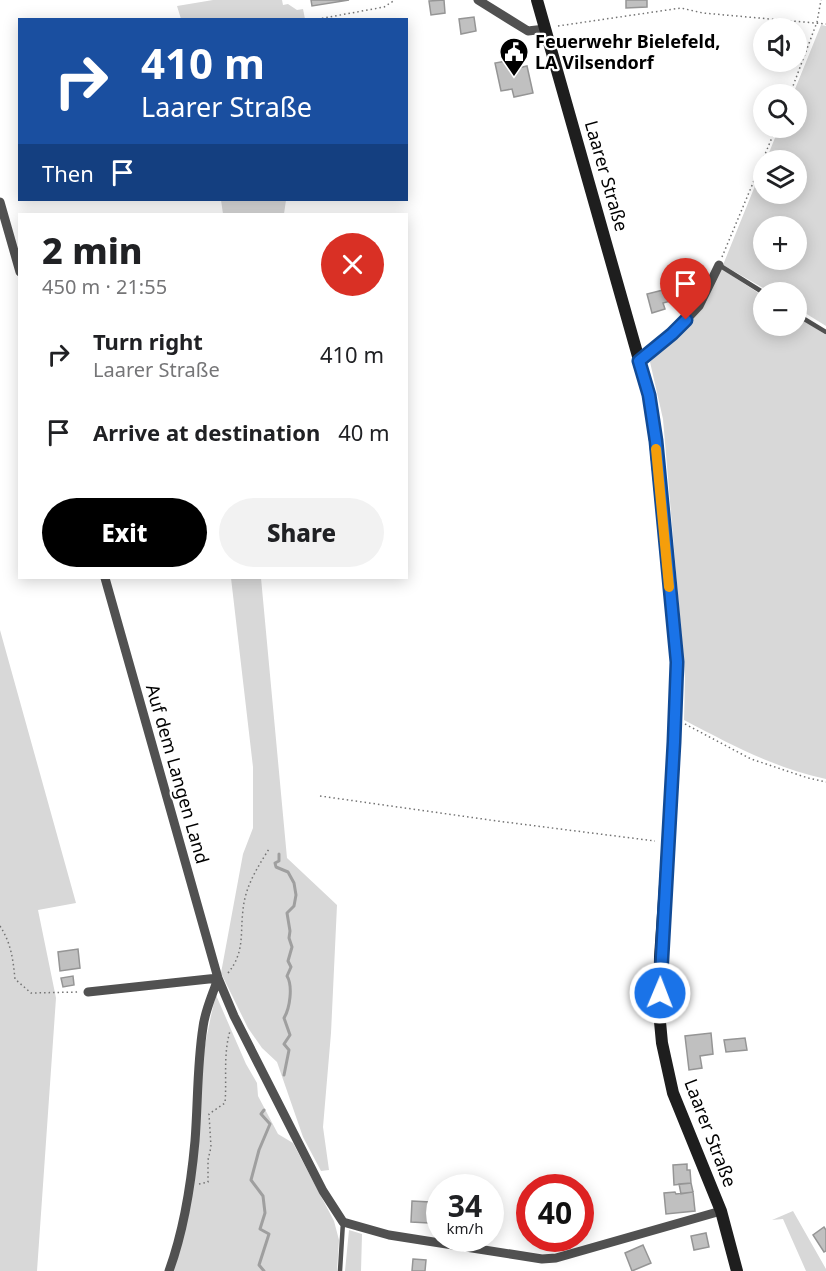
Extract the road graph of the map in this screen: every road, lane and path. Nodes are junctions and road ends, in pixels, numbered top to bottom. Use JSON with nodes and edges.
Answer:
{"nodes":[{"id":1,"x":395,"y":0,"type":"edge"},
{"id":2,"x":478,"y":0,"type":"edge"},
{"id":3,"x":537,"y":0,"type":"edge"},
{"id":4,"x":821,"y":0,"type":"edge"},
{"id":5,"x":324,"y":18,"type":"edge"},
{"id":6,"x":817,"y":22,"type":"junction"},
{"id":7,"x":826,"y":24,"type":"edge"},
{"id":8,"x":545,"y":29,"type":"junction"},
{"id":9,"x":794,"y":84,"type":"edge"},
{"id":10,"x":772,"y":138,"type":"edge"},
{"id":11,"x":0,"y":202,"type":"edge"},
{"id":12,"x":18,"y":265,"type":"edge"},
{"id":13,"x":719,"y":265,"type":"junction"},
{"id":14,"x":753,"y":286,"type":"edge"},
{"id":15,"x":807,"y":321,"type":"edge"},
{"id":16,"x":826,"y":332,"type":"edge"},
{"id":17,"x":639,"y":361,"type":"junction"},
{"id":18,"x":105,"y":579,"type":"edge"},
{"id":19,"x":675,"y":721,"type":"junction"},
{"id":20,"x":826,"y":782,"type":"edge"},
{"id":21,"x":320,"y":796,"type":"dead end"},
{"id":22,"x":669,"y":843,"type":"junction"},
{"id":23,"x":269,"y":849,"type":"dead end"},
{"id":24,"x":0,"y":926,"type":"edge"},
{"id":25,"x":220,"y":982,"type":"junction"},
{"id":26,"x":88,"y":992,"type":"joint"},
{"id":27,"x":234,"y":1016,"type":"junction"},
{"id":28,"x":189,"y":1185,"type":"junction"},
{"id":29,"x":721,"y":1211,"type":"junction"},
{"id":30,"x":343,"y":1222,"type":"junction"},
{"id":31,"x":169,"y":1271,"type":"edge"},
{"id":32,"x":340,"y":1271,"type":"edge"},
{"id":33,"x":736,"y":1271,"type":"edge"}],
"edges":[{"from":1,"to":5,"type":"path"},
{"from":2,"to":8,"type":"street"},
{"from":3,"to":8,"type":"street","name":"Laarer Straße"},
{"from":4,"to":6,"type":"path"},
{"from":6,"to":7,"type":"path"},
{"from":6,"to":8,"type":"path"},
{"from":6,"to":9,"type":"path"},
{"from":8,"to":17,"type":"street","name":"Laarer Straße"},
{"from":10,"to":13,"type":"path"},
{"from":11,"to":12,"type":"street"},
{"from":13,"to":14,"type":"lane"},
{"from":13,"to":17,"type":"street"},
{"from":15,"to":16,"type":"lane"},
{"from":17,"to":19,"type":"street","name":"Laarer Straße"},
{"from":18,"to":25,"type":"street","name":"Auf dem Langen Land"},
{"from":19,"to":20,"type":"path"},
{"from":19,"to":22,"type":"street","name":"Laarer Straße"},
{"from":21,"to":22,"type":"path"},
{"from":22,"to":29,"type":"street","name":"Laarer Straße"},
{"from":23,"to":25,"type":"path"},
{"from":24,"to":26,"type":"path"},
{"from":25,"to":26,"type":"street"},
{"from":25,"to":27,"type":"street","name":"Auf dem Langen Land"},
{"from":25,"to":28,"type":"street"},
{"from":27,"to":28,"type":"path"},
{"from":27,"to":30,"type":"street","name":"Auf dem Langen Land"},
{"from":28,"to":31,"type":"street"},
{"from":29,"to":30,"type":"street"},
{"from":29,"to":33,"type":"street","name":"Laarer Straße"},
{"from":30,"to":32,"type":"lane"}]}
